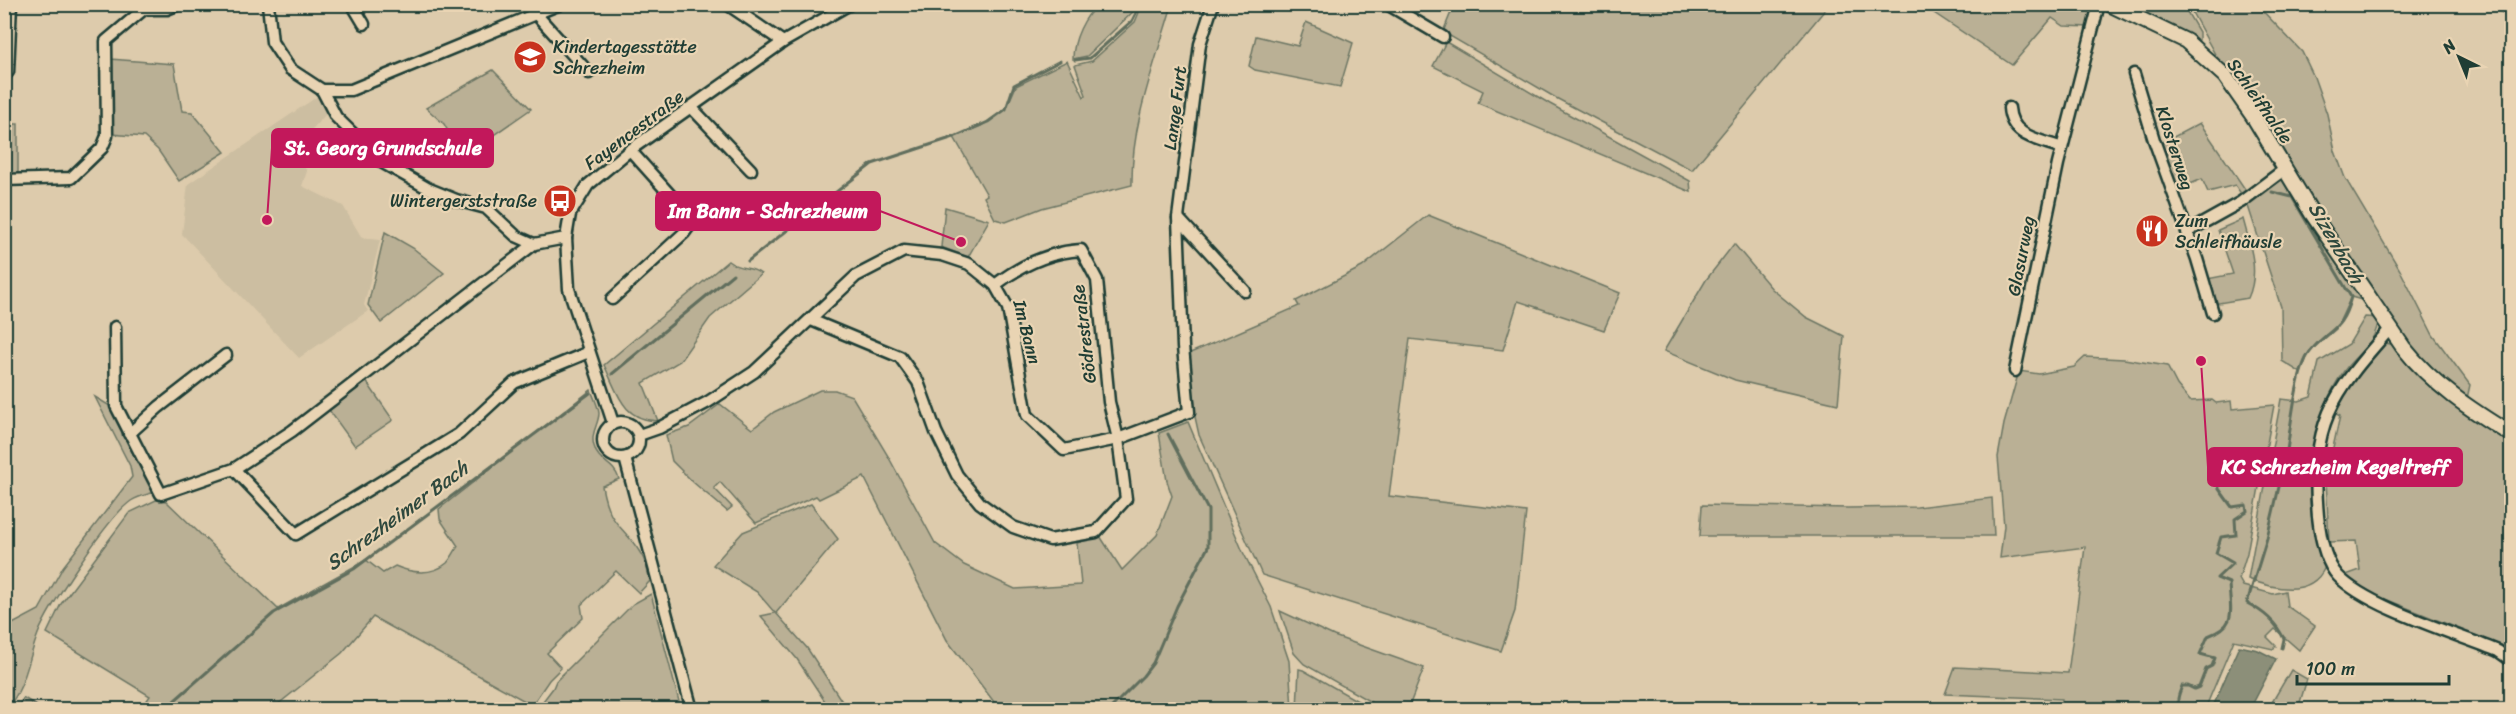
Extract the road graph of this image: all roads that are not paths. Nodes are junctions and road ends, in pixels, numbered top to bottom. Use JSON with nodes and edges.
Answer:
{"nodes":[{"id":1,"x":11,"y":4,"type":"edge"},
{"id":2,"x":179,"y":4,"type":"edge"},
{"id":3,"x":268,"y":4,"type":"edge"},
{"id":4,"x":352,"y":4,"type":"edge"},
{"id":5,"x":527,"y":4,"type":"edge"},
{"id":6,"x":560,"y":4,"type":"edge"},
{"id":7,"x":727,"y":4,"type":"edge"},
{"id":8,"x":850,"y":4,"type":"edge"},
{"id":9,"x":1213,"y":4,"type":"edge"},
{"id":10,"x":1387,"y":4,"type":"edge"},
{"id":11,"x":2099,"y":4,"type":"edge"},
{"id":12,"x":2109,"y":4,"type":"edge"},
{"id":13,"x":142,"y":7,"type":"edge"},
{"id":14,"x":1399,"y":7,"type":"edge"},
{"id":15,"x":536,"y":16,"type":"junction"},
{"id":16,"x":364,"y":24,"type":"dead end"},
{"id":17,"x":1443,"y":37,"type":"dead end"},
{"id":18,"x":783,"y":42,"type":"junction"},
{"id":19,"x":590,"y":73,"type":"dead end"},
{"id":20,"x":2134,"y":74,"type":"dead end"},
{"id":21,"x":4,"y":75,"type":"edge"},
{"id":22,"x":322,"y":90,"type":"junction"},
{"id":23,"x":691,"y":107,"type":"junction"},
{"id":24,"x":2009,"y":108,"type":"dead end"},
{"id":25,"x":2062,"y":148,"type":"junction"},
{"id":26,"x":630,"y":150,"type":"junction"},
{"id":27,"x":2285,"y":169,"type":"junction"},
{"id":28,"x":751,"y":170,"type":"dead end"},
{"id":29,"x":4,"y":180,"type":"edge"},
{"id":30,"x":1178,"y":218,"type":"junction"},
{"id":31,"x":2187,"y":232,"type":"junction"},
{"id":32,"x":566,"y":238,"type":"junction"},
{"id":33,"x":534,"y":244,"type":"junction"},
{"id":34,"x":995,"y":285,"type":"junction"},
{"id":35,"x":1245,"y":291,"type":"dead end"},
{"id":36,"x":612,"y":299,"type":"dead end"},
{"id":37,"x":2213,"y":313,"type":"dead end"},
{"id":38,"x":811,"y":320,"type":"junction"},
{"id":39,"x":115,"y":327,"type":"dead end"},
{"id":40,"x":2390,"y":329,"type":"junction"},
{"id":41,"x":589,"y":352,"type":"junction"},
{"id":42,"x":226,"y":355,"type":"dead end"},
{"id":43,"x":2015,"y":371,"type":"dead end"},
{"id":44,"x":1189,"y":412,"type":"joint"},
{"id":45,"x":613,"y":423,"type":"junction"},
{"id":46,"x":129,"y":434,"type":"junction"},
{"id":47,"x":639,"y":435,"type":"junction"},
{"id":48,"x":2511,"y":435,"type":"edge"},
{"id":49,"x":1118,"y":439,"type":"junction"},
{"id":50,"x":625,"y":458,"type":"junction"},
{"id":51,"x":234,"y":469,"type":"junction"},
{"id":52,"x":2511,"y":661,"type":"edge"},
{"id":53,"x":692,"y":710,"type":"edge"}],
"edges":[{"from":1,"to":21,"type":"street"},
{"from":2,"to":13,"type":"street"},
{"from":3,"to":22,"type":"street"},
{"from":4,"to":16,"type":"street"},
{"from":5,"to":15,"type":"street"},
{"from":6,"to":15,"type":"street"},
{"from":7,"to":18,"type":"street"},
{"from":8,"to":18,"type":"street","name":"Fayencestraße"},
{"from":9,"to":30,"type":"street","name":"Lange Furt"},
{"from":10,"to":14,"type":"street"},
{"from":11,"to":25,"type":"street","name":"Glasurweg"},
{"from":12,"to":27,"type":"main road","name":"Schleifhalde"},
{"from":13,"to":29,"type":"street"},
{"from":14,"to":17,"type":"street"},
{"from":15,"to":19,"type":"street"},
{"from":15,"to":22,"type":"street"},
{"from":18,"to":23,"type":"street","name":"Fayencestraße"},
{"from":20,"to":31,"type":"street","name":"Klosterweg"},
{"from":22,"to":33,"type":"street"},
{"from":23,"to":26,"type":"street","name":"Fayencestraße"},
{"from":23,"to":28,"type":"street"},
{"from":24,"to":25,"type":"street"},
{"from":25,"to":43,"type":"street","name":"Glasurweg"},
{"from":26,"to":32,"type":"street","name":"Fayencestraße"},
{"from":26,"to":36,"type":"street"},
{"from":27,"to":31,"type":"street"},
{"from":27,"to":40,"type":"main road","name":"Schleifhalde"},
{"from":30,"to":35,"type":"street"},
{"from":30,"to":44,"type":"street","name":"Lange Furt"},
{"from":31,"to":37,"type":"street","name":"Klosterweg"},
{"from":32,"to":33,"type":"street"},
{"from":32,"to":41,"type":"street","name":"Fayencestraße"},
{"from":33,"to":51,"type":"street"},
{"from":34,"to":38,"type":"street","name":"Im Bann"},
{"from":34,"to":49,"type":"street","name":"Im Bann"},
{"from":34,"to":49,"type":"street","name":"Gödrestraße"},
{"from":38,"to":47,"type":"street","name":"Im Bann"},
{"from":38,"to":49,"type":"street"},
{"from":39,"to":46,"type":"street"},
{"from":40,"to":48,"type":"main road","name":"Schleifhalde"},
{"from":40,"to":52,"type":"street"},
{"from":41,"to":45,"type":"street","name":"Fayencestraße"},
{"from":41,"to":51,"type":"street"},
{"from":42,"to":46,"type":"street"},
{"from":44,"to":49,"type":"street","name":"Im Bann"},
{"from":45,"to":47,"type":"street"},
{"from":45,"to":50,"type":"street"},
{"from":46,"to":51,"type":"street"},
{"from":47,"to":50,"type":"street"},
{"from":50,"to":53,"type":"street"}]}
